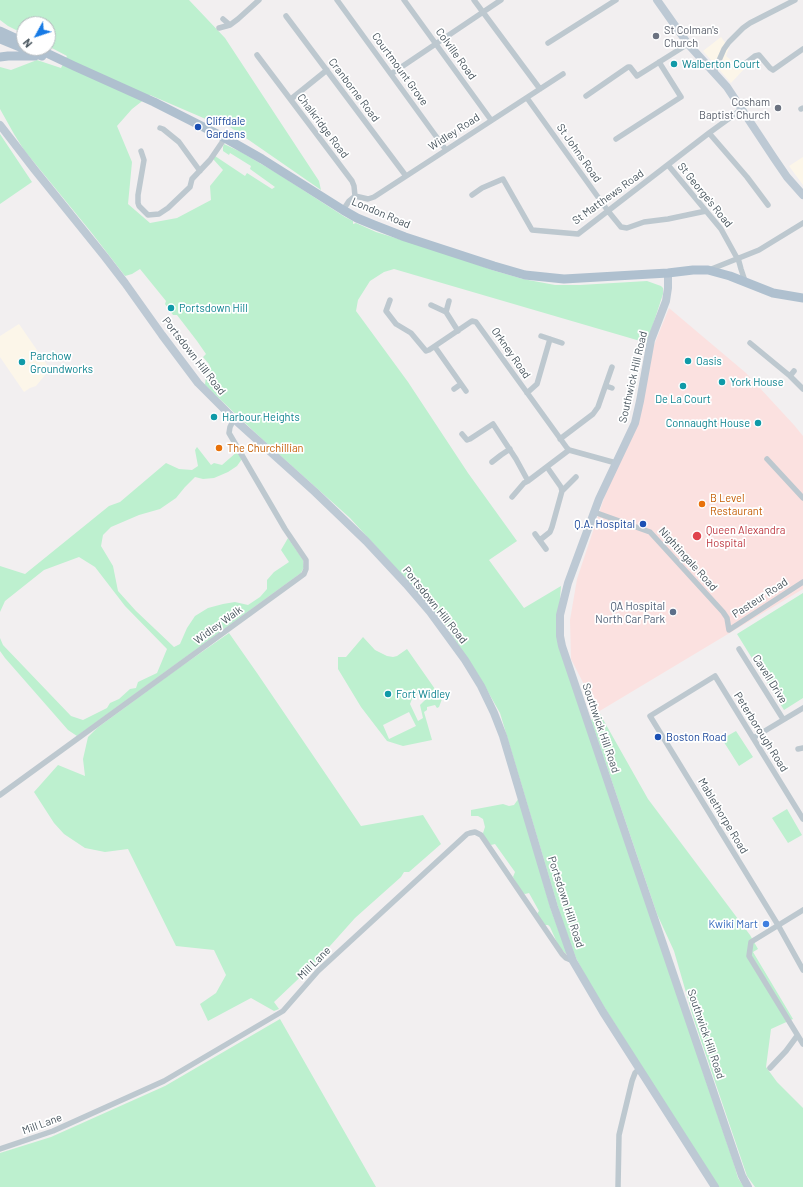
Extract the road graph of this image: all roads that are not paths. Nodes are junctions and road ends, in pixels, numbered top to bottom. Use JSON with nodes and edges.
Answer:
{"nodes":[{"id":1,"x":259,"y":0,"type":"edge"},
{"id":2,"x":337,"y":0,"type":"edge"},
{"id":3,"x":404,"y":0,"type":"edge"},
{"id":4,"x":474,"y":0,"type":"edge"},
{"id":5,"x":501,"y":0,"type":"edge"},
{"id":6,"x":616,"y":0,"type":"edge"},
{"id":7,"x":657,"y":0,"type":"edge"},
{"id":8,"x":795,"y":0,"type":"edge"},
{"id":9,"x":483,"y":12,"type":"junction"},
{"id":10,"x":286,"y":16,"type":"dead end"},
{"id":11,"x":223,"y":19,"type":"dead end"},
{"id":12,"x":230,"y":25,"type":"junction"},
{"id":13,"x":219,"y":28,"type":"dead end"},
{"id":14,"x":1,"y":33,"type":"edge"},
{"id":15,"x":16,"y":39,"type":"edge"},
{"id":16,"x":16,"y":40,"type":"edge"},
{"id":17,"x":548,"y":43,"type":"dead end"},
{"id":18,"x":436,"y":44,"type":"junction"},
{"id":19,"x":688,"y":44,"type":"junction"},
{"id":20,"x":803,"y":49,"type":"edge"},
{"id":21,"x":16,"y":55,"type":"edge"},
{"id":22,"x":257,"y":55,"type":"dead end"},
{"id":23,"x":49,"y":56,"type":"edge"},
{"id":24,"x":0,"y":58,"type":"edge"},
{"id":25,"x":658,"y":62,"type":"junction"},
{"id":26,"x":746,"y":63,"type":"dead end"},
{"id":27,"x":327,"y":70,"type":"junction"},
{"id":28,"x":714,"y":72,"type":"junction"},
{"id":29,"x":391,"y":74,"type":"junction"},
{"id":30,"x":563,"y":74,"type":"dead end"},
{"id":31,"x":540,"y":89,"type":"junction"},
{"id":32,"x":586,"y":96,"type":"dead end"},
{"id":33,"x":527,"y":98,"type":"junction"},
{"id":34,"x":290,"y":99,"type":"junction"},
{"id":35,"x":742,"y":109,"type":"junction"},
{"id":36,"x":491,"y":120,"type":"junction"},
{"id":37,"x":1,"y":127,"type":"edge"},
{"id":38,"x":160,"y":128,"type":"dead end"},
{"id":39,"x":709,"y":133,"type":"junction"},
{"id":40,"x":225,"y":138,"type":"junction"},
{"id":41,"x":616,"y":139,"type":"dead end"},
{"id":42,"x":446,"y":150,"type":"junction"},
{"id":43,"x":141,"y":151,"type":"dead end"},
{"id":44,"x":668,"y":165,"type":"junction"},
{"id":45,"x":200,"y":171,"type":"junction"},
{"id":46,"x":406,"y":176,"type":"junction"},
{"id":47,"x":767,"y":191,"type":"dead end"},
{"id":48,"x":472,"y":195,"type":"dead end"},
{"id":49,"x":803,"y":195,"type":"edge"},
{"id":50,"x":355,"y":196,"type":"junction"},
{"id":51,"x":761,"y":196,"type":"junction"},
{"id":52,"x":768,"y":205,"type":"dead end"},
{"id":53,"x":343,"y":210,"type":"junction"},
{"id":54,"x":608,"y":211,"type":"junction"},
{"id":55,"x":706,"y":212,"type":"junction"},
{"id":56,"x":803,"y":222,"type":"edge"},
{"id":57,"x":738,"y":258,"type":"junction"},
{"id":58,"x":708,"y":270,"type":"junction"},
{"id":59,"x":668,"y":272,"type":"junction"},
{"id":60,"x":745,"y":281,"type":"junction"},
{"id":61,"x":803,"y":298,"type":"edge"},
{"id":62,"x":390,"y":300,"type":"dead end"},
{"id":63,"x":449,"y":301,"type":"dead end"},
{"id":64,"x":431,"y":305,"type":"dead end"},
{"id":65,"x":446,"y":312,"type":"junction"},
{"id":66,"x":458,"y":331,"type":"junction"},
{"id":67,"x":541,"y":336,"type":"dead end"},
{"id":68,"x":550,"y":339,"type":"junction"},
{"id":69,"x":562,"y":343,"type":"dead end"},
{"id":70,"x":750,"y":343,"type":"dead end"},
{"id":71,"x":434,"y":347,"type":"junction"},
{"id":72,"x":612,"y":367,"type":"dead end"},
{"id":73,"x":794,"y":371,"type":"dead end"},
{"id":74,"x":790,"y":376,"type":"junction"},
{"id":75,"x":461,"y":384,"type":"junction"},
{"id":76,"x":606,"y":386,"type":"junction"},
{"id":77,"x":612,"y":388,"type":"dead end"},
{"id":78,"x":454,"y":389,"type":"dead end"},
{"id":79,"x":803,"y":389,"type":"edge"},
{"id":80,"x":466,"y":391,"type":"dead end"},
{"id":81,"x":527,"y":393,"type":"junction"},
{"id":82,"x":234,"y":419,"type":"junction"},
{"id":83,"x":462,"y":434,"type":"dead end"},
{"id":84,"x":560,"y":439,"type":"junction"},
{"id":85,"x":510,"y":449,"type":"junction"},
{"id":86,"x":569,"y":450,"type":"junction"},
{"id":87,"x":768,"y":459,"type":"dead end"},
{"id":88,"x":492,"y":462,"type":"dead end"},
{"id":89,"x":616,"y":463,"type":"junction"},
{"id":90,"x":546,"y":467,"type":"junction"},
{"id":91,"x":576,"y":477,"type":"dead end"},
{"id":92,"x":528,"y":480,"type":"junction"},
{"id":93,"x":562,"y":491,"type":"junction"},
{"id":94,"x":512,"y":498,"type":"dead end"},
{"id":95,"x":803,"y":498,"type":"edge"},
{"id":96,"x":594,"y":512,"type":"junction"},
{"id":97,"x":535,"y":534,"type":"dead end"},
{"id":98,"x":540,"y":540,"type":"junction"},
{"id":99,"x":546,"y":549,"type":"dead end"},
{"id":100,"x":803,"y":582,"type":"edge"},
{"id":101,"x":729,"y":630,"type":"joint"},
{"id":102,"x":739,"y":649,"type":"dead end"},
{"id":103,"x":715,"y":676,"type":"joint"},
{"id":104,"x":803,"y":708,"type":"edge"},
{"id":105,"x":783,"y":719,"type":"junction"},
{"id":106,"x":753,"y":738,"type":"junction"},
{"id":107,"x":0,"y":795,"type":"edge"},
{"id":108,"x":803,"y":819,"type":"edge"},
{"id":109,"x":803,"y":910,"type":"edge"},
{"id":110,"x":778,"y":926,"type":"junction"},
{"id":111,"x":573,"y":961,"type":"junction"},
{"id":112,"x":803,"y":970,"type":"edge"},
{"id":113,"x":797,"y":1036,"type":"junction"},
{"id":114,"x":803,"y":1044,"type":"edge"},
{"id":115,"x":770,"y":1068,"type":"dead end"},
{"id":116,"x":639,"y":1069,"type":"junction"},
{"id":117,"x":0,"y":1149,"type":"edge"},
{"id":118,"x":618,"y":1187,"type":"edge"},
{"id":119,"x":715,"y":1187,"type":"edge"},
{"id":120,"x":748,"y":1187,"type":"edge"}],
"edges":[{"from":1,"to":12,"type":"street"},
{"from":2,"to":29,"type":"street","name":"Courtmount Grove"},
{"from":3,"to":18,"type":"street","name":"Colville Road"},
{"from":4,"to":9,"type":"street"},
{"from":5,"to":9,"type":"street"},
{"from":6,"to":17,"type":"street"},
{"from":7,"to":19,"type":"main road"},
{"from":8,"to":28,"type":"street"},
{"from":9,"to":18,"type":"street"},
{"from":9,"to":31,"type":"street"},
{"from":10,"to":27,"type":"street","name":"Cranborne Road"},
{"from":11,"to":12,"type":"street"},
{"from":12,"to":13,"type":"street"},
{"from":14,"to":15,"type":"main road","name":"London Road"},
{"from":14,"to":16,"type":"main road","name":"London Road"},
{"from":18,"to":29,"type":"street"},
{"from":18,"to":36,"type":"street","name":"Colville Road"},
{"from":19,"to":25,"type":"street"},
{"from":19,"to":28,"type":"main road"},
{"from":20,"to":26,"type":"street"},
{"from":21,"to":24,"type":"main road"},
{"from":22,"to":34,"type":"street","name":"Chalkridge Road"},
{"from":23,"to":40,"type":"main road","name":"London Road"},
{"from":25,"to":32,"type":"street"},
{"from":25,"to":41,"type":"street"},
{"from":27,"to":34,"type":"street"},
{"from":27,"to":46,"type":"street","name":"Cranborne Road"},
{"from":28,"to":35,"type":"main road"},
{"from":29,"to":42,"type":"street","name":"Courtmount Grove"},
{"from":30,"to":31,"type":"street","name":"Widley Road"},
{"from":31,"to":33,"type":"street","name":"Widley Road"},
{"from":33,"to":36,"type":"street","name":"Widley Road"},
{"from":33,"to":54,"type":"street","name":"St Johns Road"},
{"from":34,"to":50,"type":"street","name":"Chalkridge Road"},
{"from":35,"to":39,"type":"street","name":"St Matthews Road"},
{"from":35,"to":49,"type":"main road"},
{"from":36,"to":42,"type":"street","name":"Widley Road"},
{"from":37,"to":82,"type":"main road","name":"Portsdown Hill Road"},
{"from":38,"to":45,"type":"street"},
{"from":39,"to":44,"type":"street","name":"St Matthews Road"},
{"from":39,"to":51,"type":"street"},
{"from":40,"to":45,"type":"street"},
{"from":40,"to":53,"type":"main road","name":"London Road"},
{"from":42,"to":46,"type":"street","name":"Widley Road"},
{"from":43,"to":45,"type":"street"},
{"from":44,"to":54,"type":"street","name":"St Matthews Road"},
{"from":44,"to":55,"type":"street","name":"St George's Road"},
{"from":46,"to":50,"type":"street","name":"Widley Road"},
{"from":47,"to":51,"type":"street"},
{"from":48,"to":54,"type":"street","name":"St Matthews Road"},
{"from":50,"to":53,"type":"street"},
{"from":51,"to":52,"type":"street"},
{"from":53,"to":59,"type":"main road","name":"London Road"},
{"from":54,"to":55,"type":"street","name":"St Johns Road"},
{"from":55,"to":57,"type":"street","name":"St George's Road"},
{"from":56,"to":57,"type":"street"},
{"from":57,"to":58,"type":"street"},
{"from":57,"to":60,"type":"street","name":"St George's Road"},
{"from":58,"to":59,"type":"main road","name":"London Road"},
{"from":58,"to":60,"type":"main road","name":"London Road"},
{"from":59,"to":89,"type":"main road","name":"Southwick Hill Road"},
{"from":60,"to":61,"type":"main road","name":"London Road"},
{"from":62,"to":71,"type":"street"},
{"from":63,"to":65,"type":"street"},
{"from":64,"to":65,"type":"street"},
{"from":65,"to":66,"type":"street"},
{"from":66,"to":71,"type":"street","name":"Orkney Road"},
{"from":66,"to":81,"type":"street","name":"Orkney Road"},
{"from":67,"to":68,"type":"street"},
{"from":68,"to":69,"type":"street"},
{"from":68,"to":81,"type":"street"},
{"from":70,"to":74,"type":"street"},
{"from":71,"to":75,"type":"street"},
{"from":72,"to":76,"type":"street"},
{"from":73,"to":74,"type":"street"},
{"from":74,"to":79,"type":"street"},
{"from":75,"to":78,"type":"street"},
{"from":75,"to":80,"type":"street"},
{"from":76,"to":77,"type":"street"},
{"from":76,"to":84,"type":"street"},
{"from":81,"to":84,"type":"street","name":"Orkney Road"},
{"from":82,"to":107,"type":"street","name":"Widley Walk"},
{"from":82,"to":111,"type":"main road","name":"Portsdown Hill Road"},
{"from":83,"to":85,"type":"street"},
{"from":84,"to":86,"type":"street","name":"Orkney Road"},
{"from":85,"to":88,"type":"street"},
{"from":85,"to":92,"type":"street"},
{"from":86,"to":89,"type":"street"},
{"from":86,"to":90,"type":"street"},
{"from":87,"to":95,"type":"street"},
{"from":89,"to":96,"type":"main road","name":"Southwick Hill Road"},
{"from":90,"to":92,"type":"street"},
{"from":90,"to":93,"type":"street"},
{"from":91,"to":93,"type":"street"},
{"from":92,"to":94,"type":"street"},
{"from":93,"to":98,"type":"street"},
{"from":96,"to":101,"type":"street","name":"Nightingale Road"},
{"from":96,"to":120,"type":"main road","name":"Southwick Hill Road"},
{"from":97,"to":98,"type":"street"},
{"from":98,"to":99,"type":"street"},
{"from":100,"to":101,"type":"street","name":"Pasteur Road"},
{"from":102,"to":105,"type":"street","name":"Cavell Drive"},
{"from":103,"to":106,"type":"street","name":"Peterborough Road"},
{"from":103,"to":110,"type":"street","name":"Mablethorpe Road"},
{"from":104,"to":105,"type":"street"},
{"from":105,"to":106,"type":"street"},
{"from":106,"to":108,"type":"street","name":"Peterborough Road"},
{"from":109,"to":110,"type":"street"},
{"from":110,"to":112,"type":"street","name":"Mablethorpe Road"},
{"from":110,"to":113,"type":"street"},
{"from":111,"to":116,"type":"main road","name":"Portsdown Hill Road"},
{"from":111,"to":117,"type":"street","name":"Mill Lane"},
{"from":113,"to":114,"type":"street"},
{"from":113,"to":115,"type":"street"},
{"from":116,"to":118,"type":"street"},
{"from":116,"to":119,"type":"main road","name":"Portsdown Hill Road"}]}
